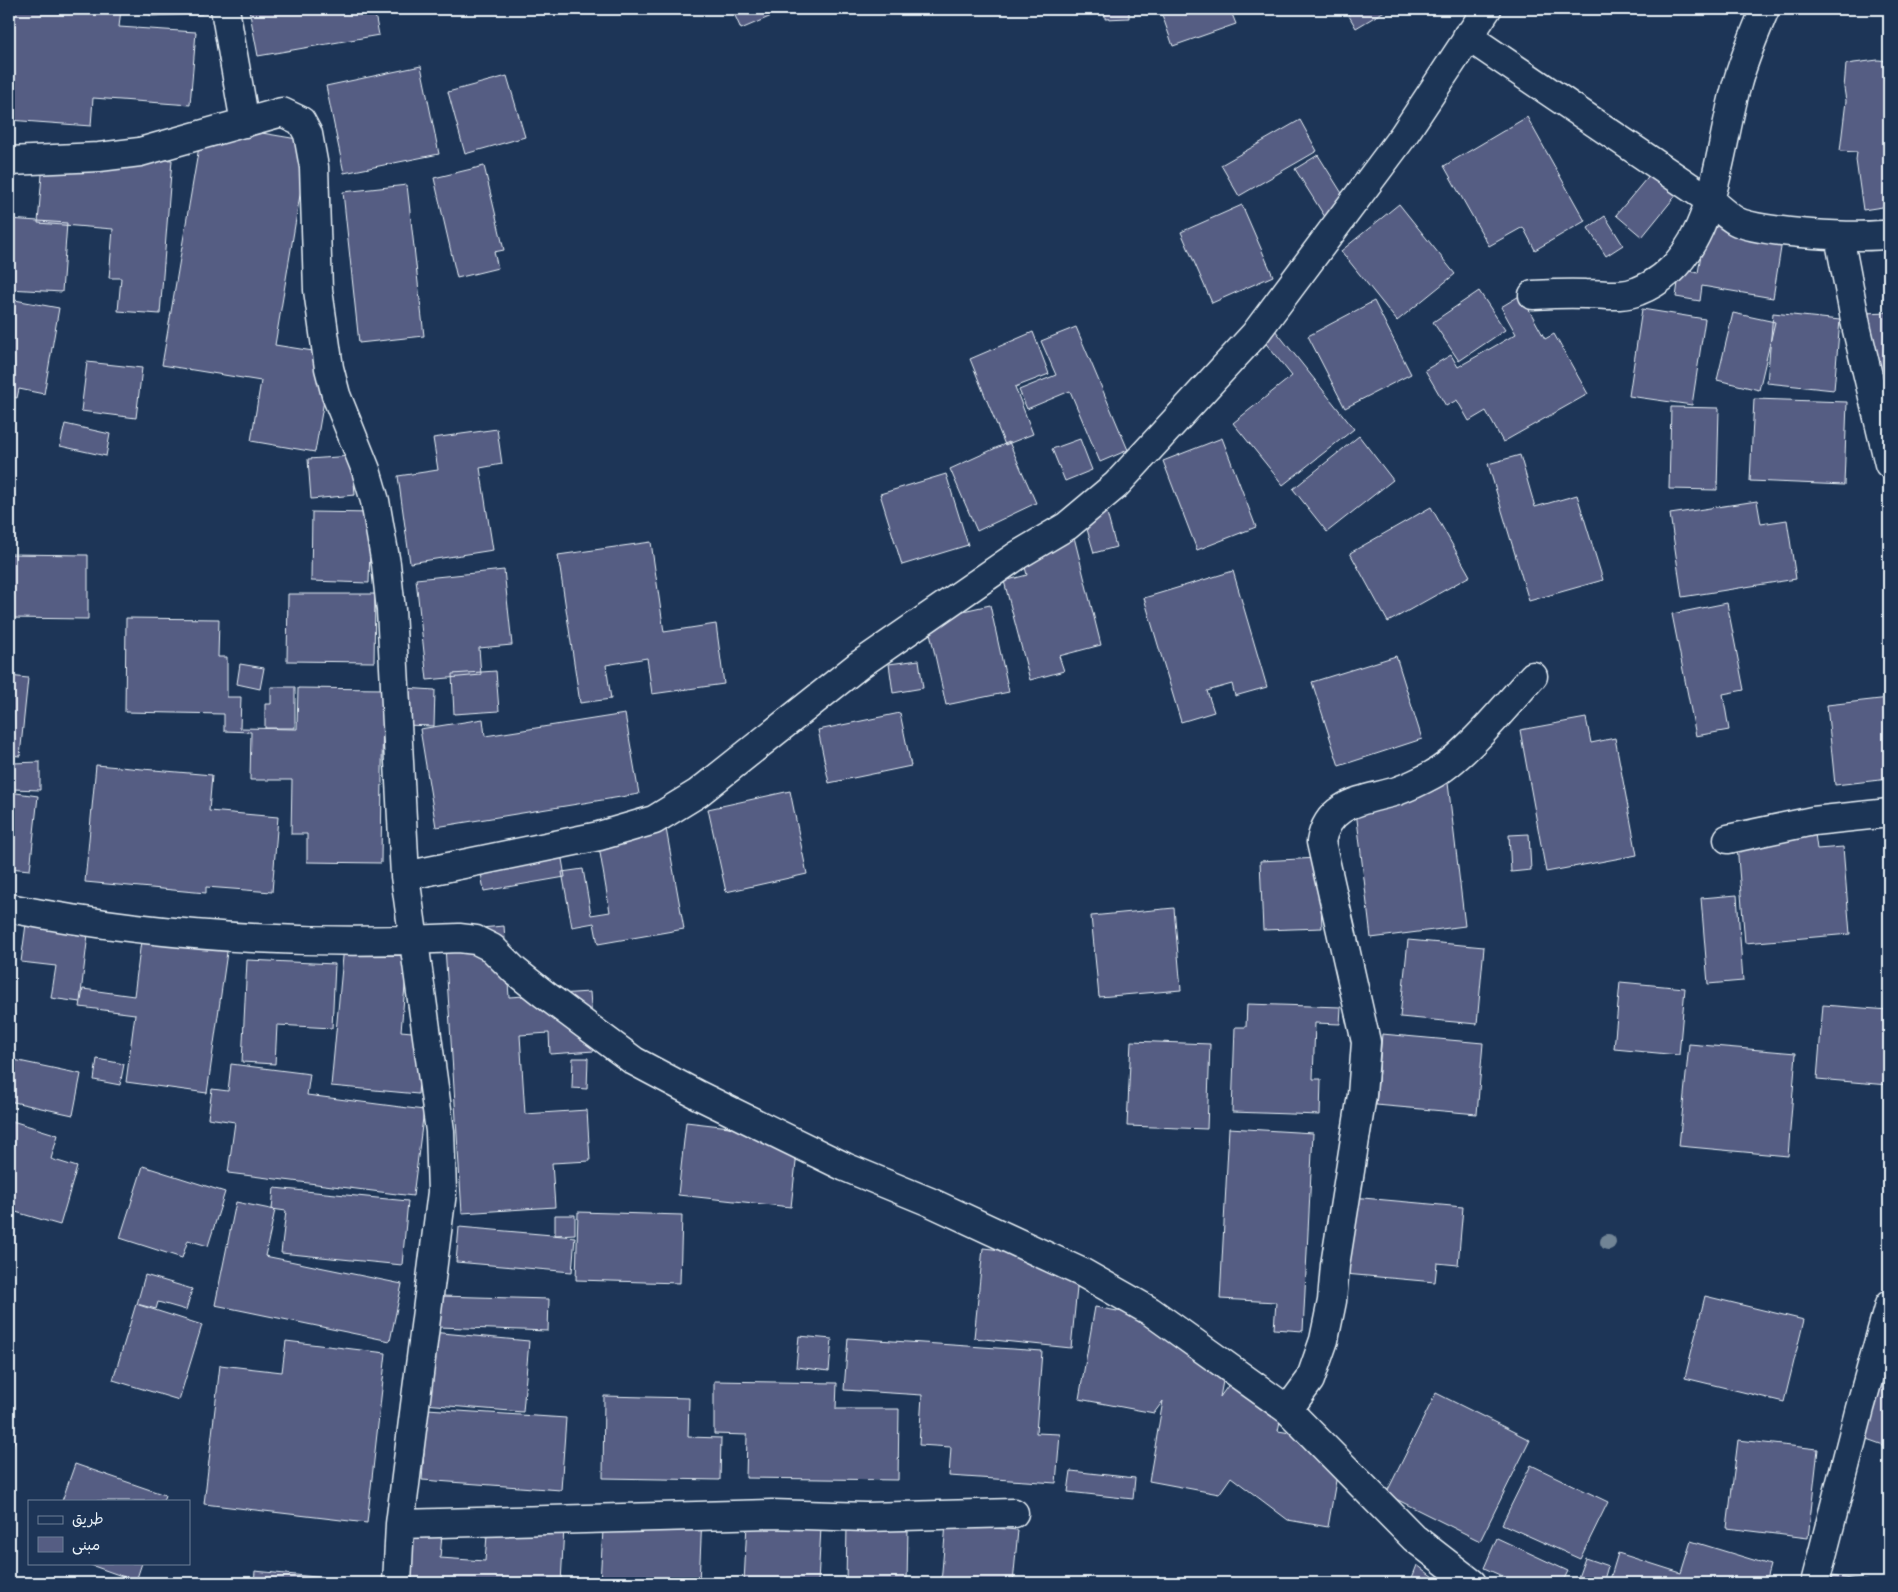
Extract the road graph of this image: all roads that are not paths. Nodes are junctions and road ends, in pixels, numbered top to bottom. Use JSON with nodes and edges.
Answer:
{"nodes":[{"id":1,"x":225,"y":9,"type":"edge"},
{"id":2,"x":1487,"y":9,"type":"edge"},
{"id":3,"x":1765,"y":9,"type":"edge"},
{"id":4,"x":1467,"y":36,"type":"junction"},
{"id":5,"x":245,"y":122,"type":"junction"},
{"id":6,"x":9,"y":161,"type":"edge"},
{"id":7,"x":1709,"y":200,"type":"junction"},
{"id":8,"x":1889,"y":234,"type":"edge"},
{"id":9,"x":1839,"y":236,"type":"junction"},
{"id":10,"x":1533,"y":295,"type":"dead end"},
{"id":11,"x":1889,"y":464,"type":"edge"},
{"id":12,"x":1533,"y":676,"type":"dead end"},
{"id":13,"x":1889,"y":812,"type":"edge"},
{"id":14,"x":1728,"y":839,"type":"dead end"},
{"id":15,"x":405,"y":876,"type":"junction"},
{"id":16,"x":9,"y":908,"type":"edge"},
{"id":17,"x":416,"y":940,"type":"junction"},
{"id":18,"x":1889,"y":1305,"type":"edge"},
{"id":19,"x":1288,"y":1410,"type":"junction"},
{"id":20,"x":1014,"y":1512,"type":"dead end"},
{"id":21,"x":400,"y":1524,"type":"junction"},
{"id":22,"x":397,"y":1583,"type":"edge"},
{"id":23,"x":1472,"y":1583,"type":"edge"},
{"id":24,"x":1816,"y":1583,"type":"edge"}],
"edges":[{"from":1,"to":5,"type":"street"},
{"from":2,"to":4,"type":"street"},
{"from":3,"to":7,"type":"street"},
{"from":4,"to":7,"type":"street"},
{"from":4,"to":15,"type":"street"},
{"from":5,"to":6,"type":"street"},
{"from":5,"to":15,"type":"street"},
{"from":7,"to":9,"type":"street"},
{"from":7,"to":10,"type":"street"},
{"from":8,"to":9,"type":"street"},
{"from":9,"to":11,"type":"street"},
{"from":12,"to":19,"type":"street"},
{"from":13,"to":14,"type":"street"},
{"from":15,"to":17,"type":"street"},
{"from":16,"to":17,"type":"street"},
{"from":17,"to":19,"type":"street"},
{"from":17,"to":21,"type":"street"},
{"from":18,"to":24,"type":"street"},
{"from":19,"to":23,"type":"street"},
{"from":20,"to":21,"type":"street"},
{"from":21,"to":22,"type":"street"}]}
